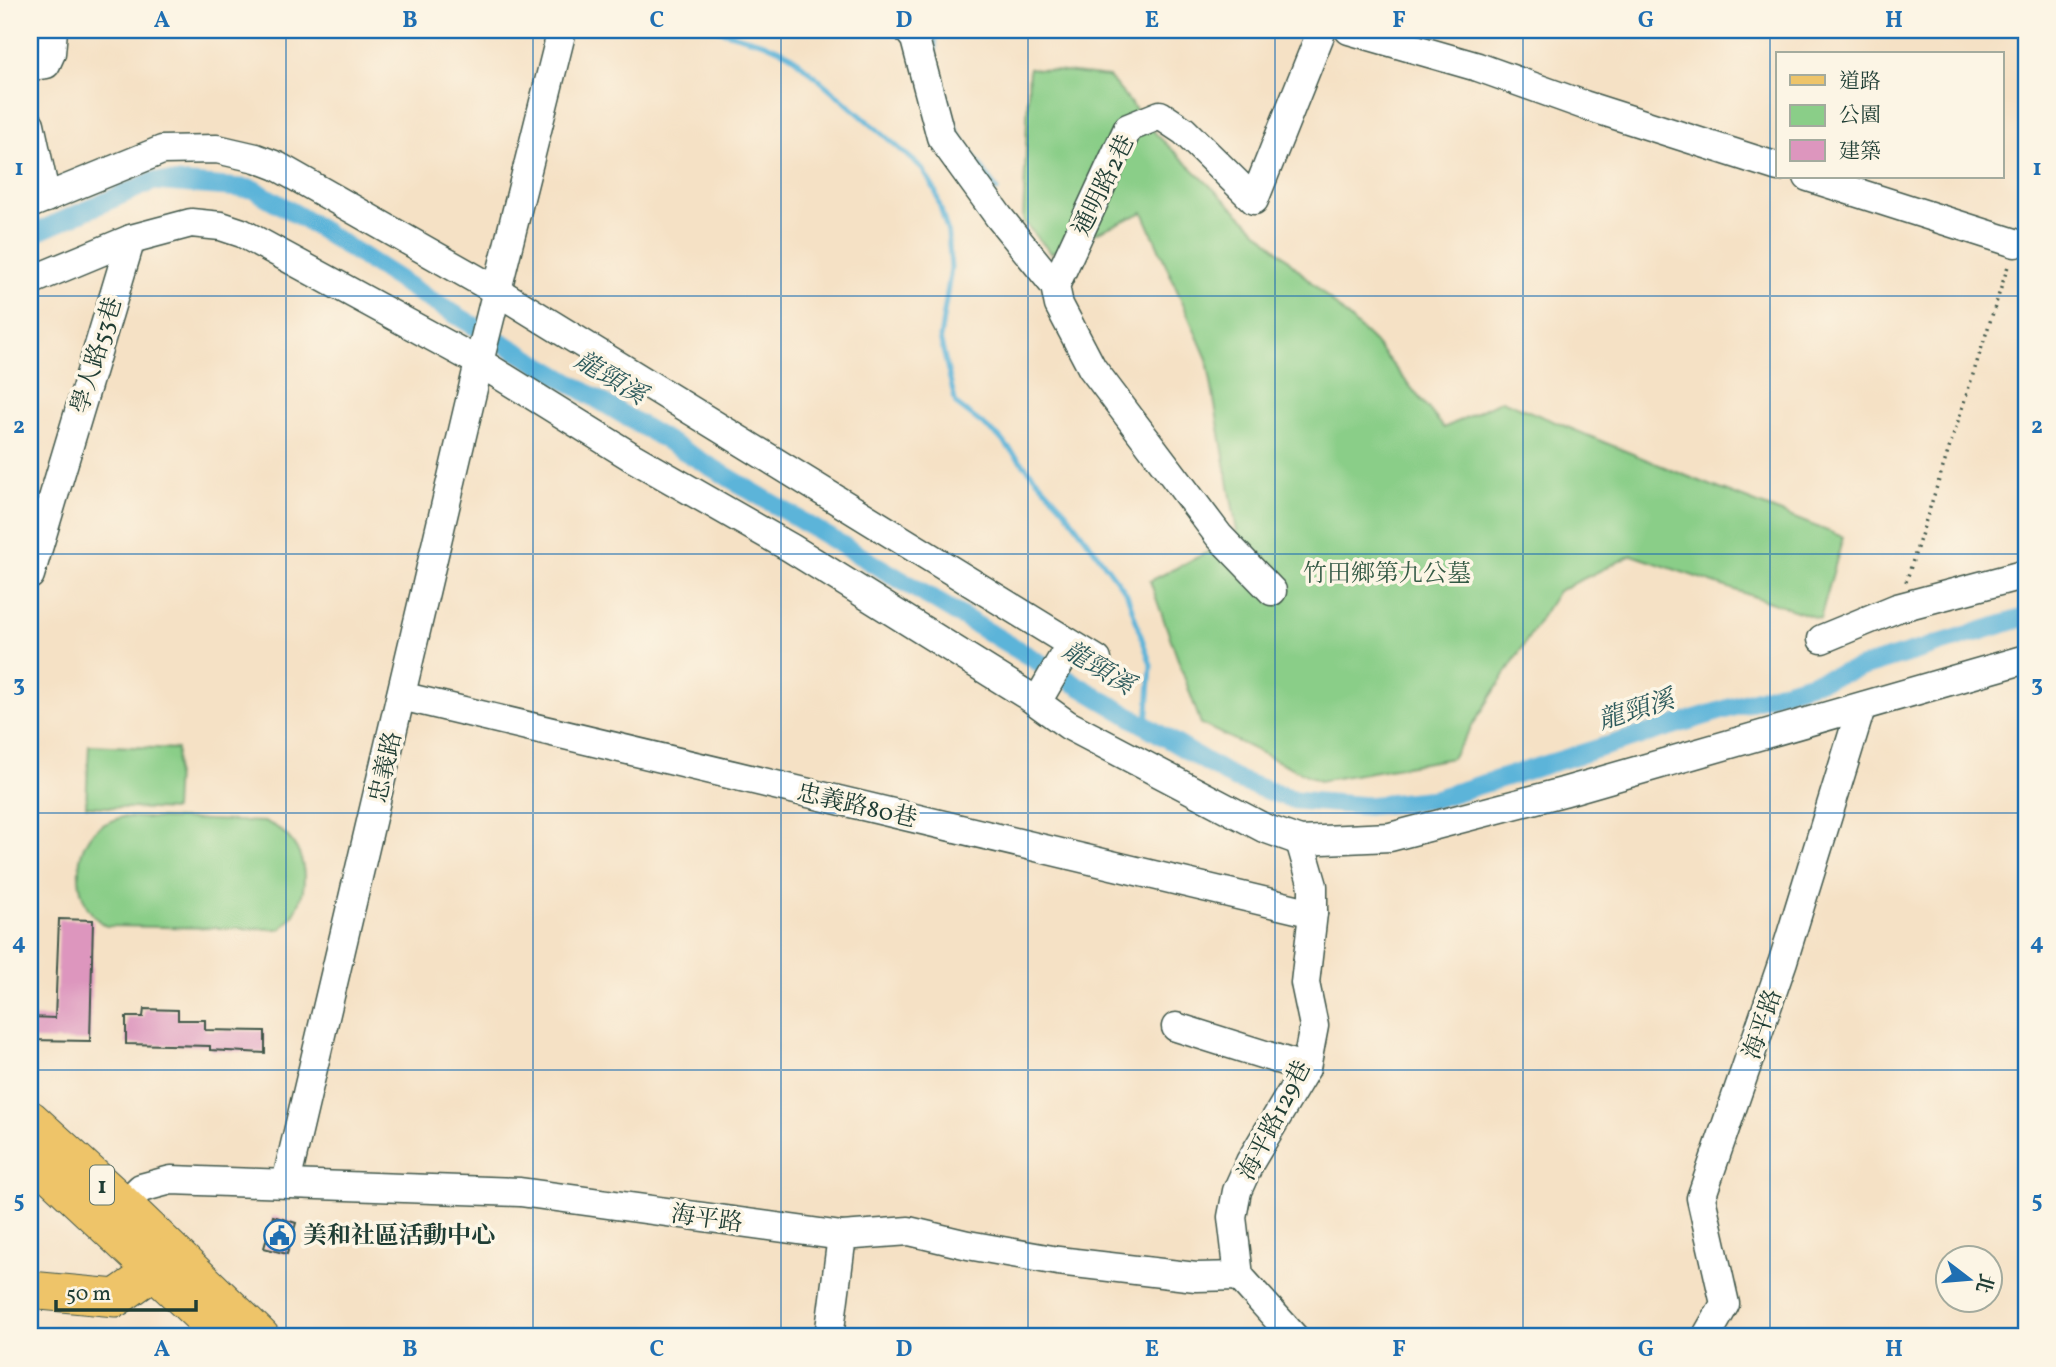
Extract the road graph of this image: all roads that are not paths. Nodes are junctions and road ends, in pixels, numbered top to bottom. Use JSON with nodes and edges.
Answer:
{"nodes":[{"id":1,"x":52,"y":30,"type":"edge"},
{"id":2,"x":562,"y":30,"type":"edge"},
{"id":3,"x":908,"y":30,"type":"edge"},
{"id":4,"x":1322,"y":30,"type":"edge"},
{"id":5,"x":1349,"y":30,"type":"edge"},
{"id":6,"x":30,"y":66,"type":"edge"},
{"id":7,"x":30,"y":124,"type":"edge"},
{"id":8,"x":1776,"y":166,"type":"edge"},
{"id":9,"x":1811,"y":178,"type":"edge"},
{"id":10,"x":38,"y":201,"type":"edge"},
{"id":11,"x":131,"y":239,"type":"junction"},
{"id":12,"x":2015,"y":243,"type":"road end"},
{"id":13,"x":30,"y":281,"type":"edge"},
{"id":14,"x":1055,"y":286,"type":"junction"},
{"id":15,"x":496,"y":296,"type":"junction"},
{"id":16,"x":480,"y":356,"type":"junction"},
{"id":17,"x":2026,"y":574,"type":"edge"},
{"id":18,"x":30,"y":575,"type":"edge"},
{"id":19,"x":1272,"y":591,"type":"dead end"},
{"id":20,"x":1822,"y":639,"type":"dead end"},
{"id":21,"x":1070,"y":645,"type":"junction"},
{"id":22,"x":2026,"y":659,"type":"edge"},
{"id":23,"x":1097,"y":660,"type":"dead end"},
{"id":24,"x":401,"y":696,"type":"junction"},
{"id":25,"x":1037,"y":702,"type":"junction"},
{"id":26,"x":1861,"y":708,"type":"junction"},
{"id":27,"x":1300,"y":841,"type":"junction"},
{"id":28,"x":1313,"y":912,"type":"junction"},
{"id":29,"x":1176,"y":1027,"type":"dead end"},
{"id":30,"x":1306,"y":1068,"type":"junction"},
{"id":31,"x":30,"y":1119,"type":"edge"},
{"id":32,"x":30,"y":1155,"type":"edge"},
{"id":33,"x":286,"y":1183,"type":"junction"},
{"id":34,"x":114,"y":1214,"type":"junction"},
{"id":35,"x":842,"y":1236,"type":"junction"},
{"id":36,"x":164,"y":1262,"type":"junction"},
{"id":37,"x":1239,"y":1276,"type":"junction"},
{"id":38,"x":30,"y":1290,"type":"edge"},
{"id":39,"x":224,"y":1337,"type":"edge"},
{"id":40,"x":261,"y":1337,"type":"edge"},
{"id":41,"x":829,"y":1337,"type":"edge"},
{"id":42,"x":1293,"y":1337,"type":"edge"},
{"id":43,"x":1706,"y":1337,"type":"edge"}],
"edges":[{"from":1,"to":6,"type":"street"},
{"from":2,"to":15,"type":"street","name":"忠義路"},
{"from":3,"to":14,"type":"street"},
{"from":4,"to":14,"type":"street","name":"通明路2巷"},
{"from":5,"to":8,"type":"street"},
{"from":7,"to":10,"type":"street"},
{"from":9,"to":12,"type":"street"},
{"from":10,"to":15,"type":"street"},
{"from":11,"to":13,"type":"street"},
{"from":11,"to":16,"type":"street"},
{"from":11,"to":18,"type":"street","name":"學人路53巷"},
{"from":14,"to":19,"type":"street"},
{"from":15,"to":16,"type":"street","name":"忠義路"},
{"from":15,"to":21,"type":"street"},
{"from":16,"to":24,"type":"street","name":"忠義路"},
{"from":16,"to":25,"type":"street"},
{"from":17,"to":20,"type":"street"},
{"from":21,"to":23,"type":"street"},
{"from":21,"to":25,"type":"street"},
{"from":22,"to":26,"type":"street"},
{"from":24,"to":28,"type":"street","name":"忠義路80巷"},
{"from":24,"to":33,"type":"street","name":"忠義路"},
{"from":25,"to":27,"type":"street"},
{"from":26,"to":27,"type":"street"},
{"from":26,"to":43,"type":"street","name":"海平路"},
{"from":27,"to":28,"type":"street","name":"海平路129巷"},
{"from":28,"to":30,"type":"street","name":"海平路129巷"},
{"from":29,"to":30,"type":"street"},
{"from":30,"to":37,"type":"street","name":"海平路129巷"},
{"from":31,"to":34,"type":"main road","number":"1"},
{"from":32,"to":34,"type":"main road","number":"1"},
{"from":33,"to":34,"type":"street","name":"海平路"},
{"from":33,"to":35,"type":"street","name":"海平路"},
{"from":34,"to":36,"type":"main road","number":"1"},
{"from":35,"to":37,"type":"street","name":"海平路"},
{"from":35,"to":41,"type":"street"},
{"from":36,"to":38,"type":"main road"},
{"from":36,"to":39,"type":"main road","number":"1"},
{"from":36,"to":40,"type":"main road","number":"1"},
{"from":37,"to":42,"type":"street"}]}
